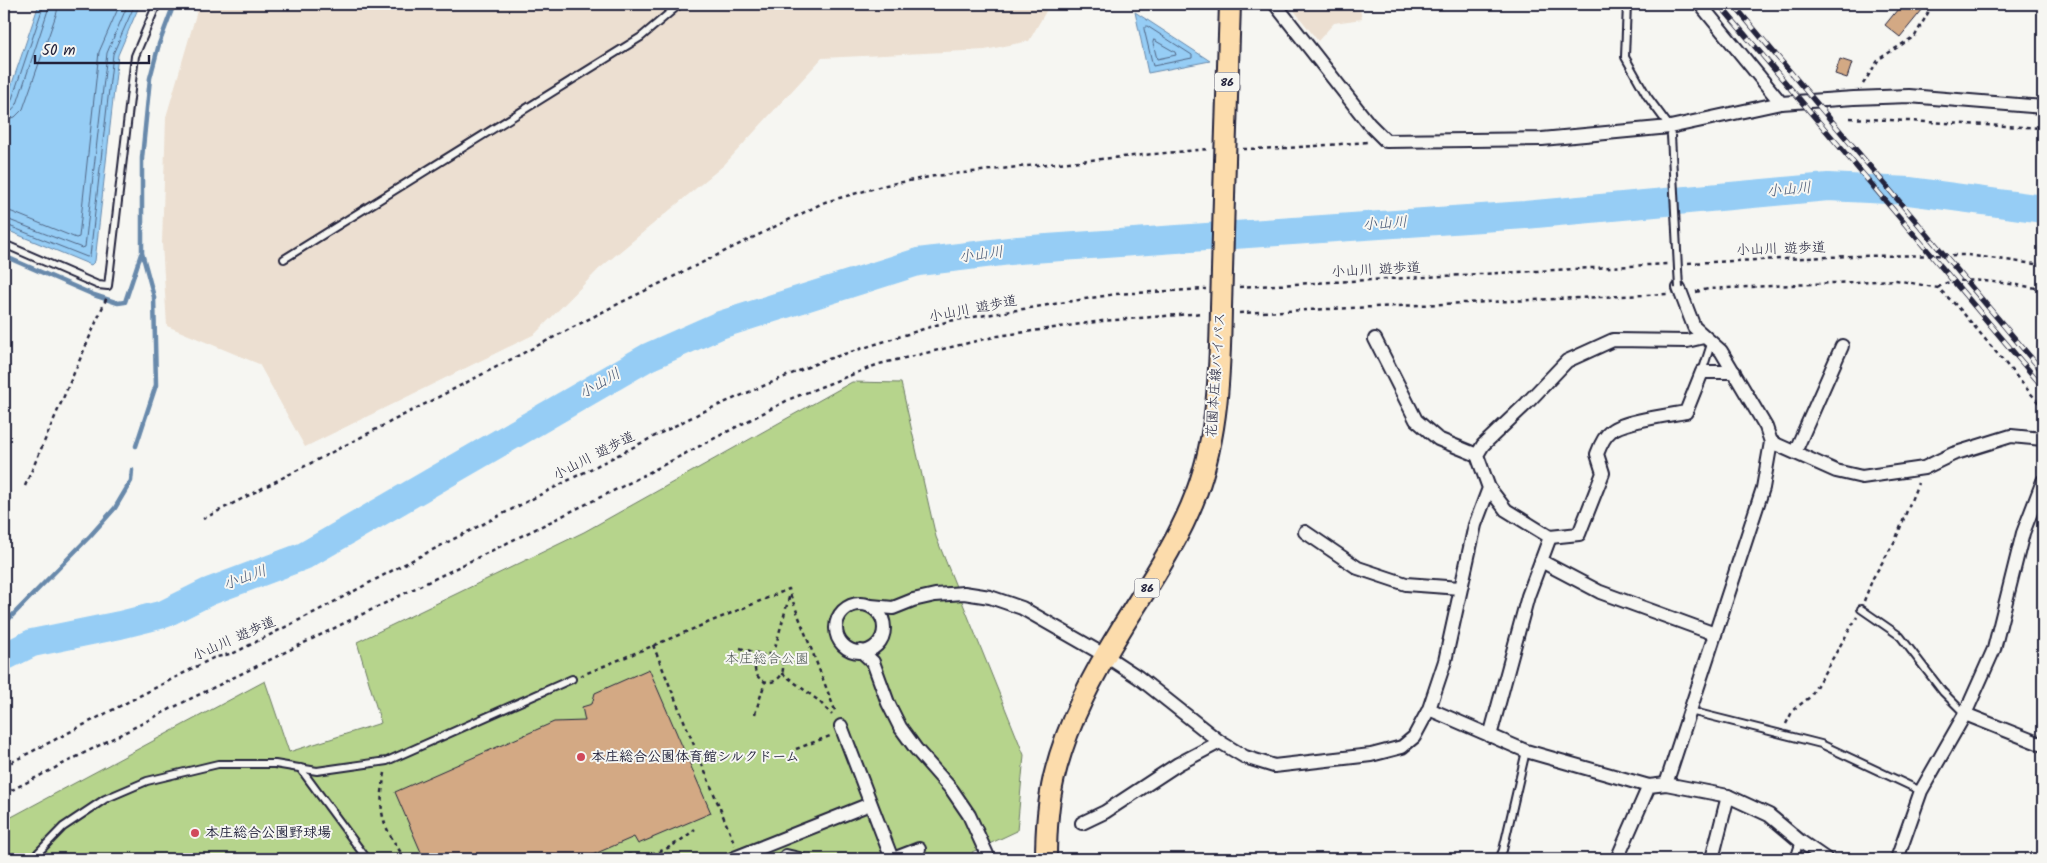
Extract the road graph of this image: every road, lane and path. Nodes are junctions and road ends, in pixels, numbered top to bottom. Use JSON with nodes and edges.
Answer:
{"nodes":[{"id":1,"x":157,"y":4,"type":"edge"},
{"id":2,"x":680,"y":4,"type":"edge"},
{"id":3,"x":1230,"y":4,"type":"edge"},
{"id":4,"x":1276,"y":4,"type":"edge"},
{"id":5,"x":1628,"y":4,"type":"edge"},
{"id":6,"x":1700,"y":4,"type":"edge"},
{"id":7,"x":1933,"y":4,"type":"edge"},
{"id":8,"x":1854,"y":98,"type":"junction"},
{"id":9,"x":1781,"y":102,"type":"junction"},
{"id":10,"x":2043,"y":107,"type":"edge"},
{"id":11,"x":1850,"y":118,"type":"dead end"},
{"id":12,"x":2043,"y":128,"type":"edge"},
{"id":13,"x":1671,"y":131,"type":"junction"},
{"id":14,"x":1386,"y":141,"type":"junction"},
{"id":15,"x":1225,"y":154,"type":"junction"},
{"id":16,"x":4,"y":244,"type":"edge"},
{"id":17,"x":284,"y":260,"type":"dead end"},
{"id":18,"x":1682,"y":263,"type":"dead end"},
{"id":19,"x":1672,"y":264,"type":"dead end"},
{"id":20,"x":2043,"y":265,"type":"edge"},
{"id":21,"x":1236,"y":287,"type":"dead end"},
{"id":22,"x":1938,"y":288,"type":"junction"},
{"id":23,"x":1206,"y":289,"type":"dead end"},
{"id":24,"x":2043,"y":289,"type":"edge"},
{"id":25,"x":1680,"y":291,"type":"junction"},
{"id":26,"x":107,"y":295,"type":"dead end"},
{"id":27,"x":1221,"y":311,"type":"junction"},
{"id":28,"x":1375,"y":339,"type":"dead end"},
{"id":29,"x":1708,"y":340,"type":"junction"},
{"id":30,"x":1842,"y":346,"type":"dead end"},
{"id":31,"x":1702,"y":372,"type":"junction"},
{"id":32,"x":1734,"y":372,"type":"junction"},
{"id":33,"x":2043,"y":408,"type":"edge"},
{"id":34,"x":2043,"y":439,"type":"edge"},
{"id":35,"x":1771,"y":442,"type":"junction"},
{"id":36,"x":1795,"y":452,"type":"junction"},
{"id":37,"x":1477,"y":455,"type":"junction"},
{"id":38,"x":2043,"y":482,"type":"edge"},
{"id":39,"x":25,"y":486,"type":"dead end"},
{"id":40,"x":1489,"y":488,"type":"junction"},
{"id":41,"x":203,"y":519,"type":"dead end"},
{"id":42,"x":1305,"y":532,"type":"dead end"},
{"id":43,"x":1550,"y":537,"type":"junction"},
{"id":44,"x":1541,"y":561,"type":"junction"},
{"id":45,"x":1460,"y":588,"type":"junction"},
{"id":46,"x":790,"y":594,"type":"junction"},
{"id":47,"x":871,"y":606,"type":"junction"},
{"id":48,"x":894,"y":608,"type":"junction"},
{"id":49,"x":1861,"y":609,"type":"dead end"},
{"id":50,"x":884,"y":626,"type":"junction"},
{"id":51,"x":1715,"y":634,"type":"junction"},
{"id":52,"x":653,"y":645,"type":"junction"},
{"id":53,"x":875,"y":647,"type":"junction"},
{"id":54,"x":740,"y":648,"type":"dead end"},
{"id":55,"x":861,"y":651,"type":"junction"},
{"id":56,"x":764,"y":655,"type":"junction"},
{"id":57,"x":773,"y":655,"type":"junction"},
{"id":58,"x":1106,"y":656,"type":"junction"},
{"id":59,"x":873,"y":662,"type":"junction"},
{"id":60,"x":782,"y":673,"type":"junction"},
{"id":61,"x":572,"y":679,"type":"joint"},
{"id":62,"x":765,"y":682,"type":"junction"},
{"id":63,"x":1429,"y":709,"type":"junction"},
{"id":64,"x":1690,"y":711,"type":"junction"},
{"id":65,"x":755,"y":714,"type":"dead end"},
{"id":66,"x":1965,"y":714,"type":"junction"},
{"id":67,"x":842,"y":728,"type":"junction"},
{"id":68,"x":1490,"y":736,"type":"junction"},
{"id":69,"x":1220,"y":742,"type":"junction"},
{"id":70,"x":2043,"y":745,"type":"edge"},
{"id":71,"x":796,"y":749,"type":"dead end"},
{"id":72,"x":1526,"y":751,"type":"junction"},
{"id":73,"x":387,"y":761,"type":"junction"},
{"id":74,"x":4,"y":766,"type":"edge"},
{"id":75,"x":300,"y":768,"type":"junction"},
{"id":76,"x":1666,"y":784,"type":"junction"},
{"id":77,"x":1648,"y":786,"type":"junction"},
{"id":78,"x":1921,"y":791,"type":"junction"},
{"id":79,"x":4,"y":794,"type":"edge"},
{"id":80,"x":1728,"y":796,"type":"junction"},
{"id":81,"x":870,"y":804,"type":"junction"},
{"id":82,"x":1082,"y":823,"type":"dead end"},
{"id":83,"x":695,"y":829,"type":"dead end"},
{"id":84,"x":1800,"y":841,"type":"junction"},
{"id":85,"x":919,"y":849,"type":"dead end"},
{"id":86,"x":786,"y":856,"type":"dead end"},
{"id":87,"x":736,"y":858,"type":"edge"},
{"id":88,"x":32,"y":859,"type":"edge"},
{"id":89,"x":367,"y":859,"type":"edge"},
{"id":90,"x":405,"y":859,"type":"edge"},
{"id":91,"x":612,"y":859,"type":"edge"},
{"id":92,"x":799,"y":859,"type":"edge"},
{"id":93,"x":893,"y":859,"type":"edge"},
{"id":94,"x":989,"y":859,"type":"edge"},
{"id":95,"x":1046,"y":859,"type":"edge"},
{"id":96,"x":1499,"y":859,"type":"edge"},
{"id":97,"x":1617,"y":859,"type":"edge"},
{"id":98,"x":1712,"y":859,"type":"edge"},
{"id":99,"x":1794,"y":859,"type":"edge"},
{"id":100,"x":1826,"y":859,"type":"edge"},
{"id":101,"x":1897,"y":859,"type":"edge"}],
"edges":[{"from":1,"to":16,"type":"lane"},
{"from":2,"to":17,"type":"lane"},
{"from":3,"to":15,"type":"main road","name":"花園本庄線バイパス","number":"86"},
{"from":4,"to":14,"type":"street"},
{"from":5,"to":13,"type":"lane"},
{"from":6,"to":9,"type":"street"},
{"from":7,"to":8,"type":"path"},
{"from":8,"to":9,"type":"street"},
{"from":8,"to":10,"type":"street"},
{"from":9,"to":13,"type":"street"},
{"from":11,"to":12,"type":"path"},
{"from":13,"to":14,"type":"street"},
{"from":13,"to":25,"type":"lane","bridge":true},
{"from":14,"to":15,"type":"path"},
{"from":15,"to":27,"type":"main road","name":"花園本庄線バイパス","number":"86","bridge":true},
{"from":15,"to":41,"type":"path"},
{"from":18,"to":20,"type":"path","name":"小山川 遊歩道"},
{"from":19,"to":21,"type":"path","name":"小山川 遊歩道"},
{"from":22,"to":24,"type":"path"},
{"from":22,"to":25,"type":"path"},
{"from":22,"to":33,"type":"path"},
{"from":23,"to":74,"type":"path","name":"小山川 遊歩道"},
{"from":25,"to":27,"type":"path"},
{"from":25,"to":29,"type":"street"},
{"from":26,"to":39,"type":"path"},
{"from":27,"to":58,"type":"main road","name":"花園本庄線バイパス","number":"86"},
{"from":27,"to":79,"type":"path"},
{"from":28,"to":37,"type":"street"},
{"from":29,"to":31,"type":"lane"},
{"from":29,"to":32,"type":"street"},
{"from":29,"to":37,"type":"street"},
{"from":30,"to":36,"type":"street"},
{"from":31,"to":32,"type":"street"},
{"from":31,"to":43,"type":"street"},
{"from":32,"to":35,"type":"street"},
{"from":34,"to":36,"type":"street"},
{"from":35,"to":36,"type":"street"},
{"from":35,"to":51,"type":"street"},
{"from":37,"to":40,"type":"street"},
{"from":38,"to":66,"type":"street"},
{"from":40,"to":43,"type":"street"},
{"from":40,"to":45,"type":"street"},
{"from":42,"to":45,"type":"street"},
{"from":43,"to":44,"type":"street"},
{"from":44,"to":51,"type":"street"},
{"from":44,"to":68,"type":"street"},
{"from":45,"to":63,"type":"street"},
{"from":46,"to":52,"type":"path"},
{"from":46,"to":57,"type":"path"},
{"from":46,"to":67,"type":"path"},
{"from":47,"to":48,"type":"street"},
{"from":47,"to":50,"type":"street"},
{"from":47,"to":55,"type":"street"},
{"from":48,"to":50,"type":"street"},
{"from":48,"to":58,"type":"street"},
{"from":49,"to":66,"type":"lane"},
{"from":50,"to":53,"type":"street"},
{"from":51,"to":64,"type":"street"},
{"from":52,"to":61,"type":"path"},
{"from":52,"to":87,"type":"path"},
{"from":53,"to":55,"type":"street"},
{"from":53,"to":59,"type":"street"},
{"from":54,"to":56,"type":"path"},
{"from":55,"to":59,"type":"street"},
{"from":56,"to":57,"type":"path"},
{"from":56,"to":62,"type":"path"},
{"from":57,"to":60,"type":"path"},
{"from":58,"to":69,"type":"street"},
{"from":58,"to":95,"type":"main road","name":"花園本庄線バイパス","number":"86"},
{"from":59,"to":94,"type":"street"},
{"from":60,"to":62,"type":"path"},
{"from":60,"to":67,"type":"path"},
{"from":61,"to":73,"type":"lane"},
{"from":62,"to":65,"type":"path"},
{"from":63,"to":68,"type":"street"},
{"from":63,"to":69,"type":"street"},
{"from":64,"to":76,"type":"street"},
{"from":64,"to":78,"type":"lane"},
{"from":66,"to":70,"type":"street"},
{"from":66,"to":78,"type":"street"},
{"from":67,"to":71,"type":"path"},
{"from":67,"to":81,"type":"street"},
{"from":68,"to":72,"type":"street"},
{"from":69,"to":82,"type":"street"},
{"from":72,"to":77,"type":"street"},
{"from":72,"to":96,"type":"lane"},
{"from":73,"to":75,"type":"lane"},
{"from":73,"to":90,"type":"path"},
{"from":75,"to":88,"type":"lane"},
{"from":75,"to":89,"type":"lane"},
{"from":76,"to":77,"type":"street"},
{"from":76,"to":80,"type":"street"},
{"from":77,"to":97,"type":"street"},
{"from":78,"to":101,"type":"street"},
{"from":80,"to":84,"type":"street"},
{"from":80,"to":98,"type":"street"},
{"from":81,"to":87,"type":"street"},
{"from":81,"to":93,"type":"street"},
{"from":83,"to":91,"type":"path"},
{"from":84,"to":99,"type":"lane"},
{"from":84,"to":100,"type":"street"},
{"from":85,"to":93,"type":"street"},
{"from":86,"to":92,"type":"street"}]}
